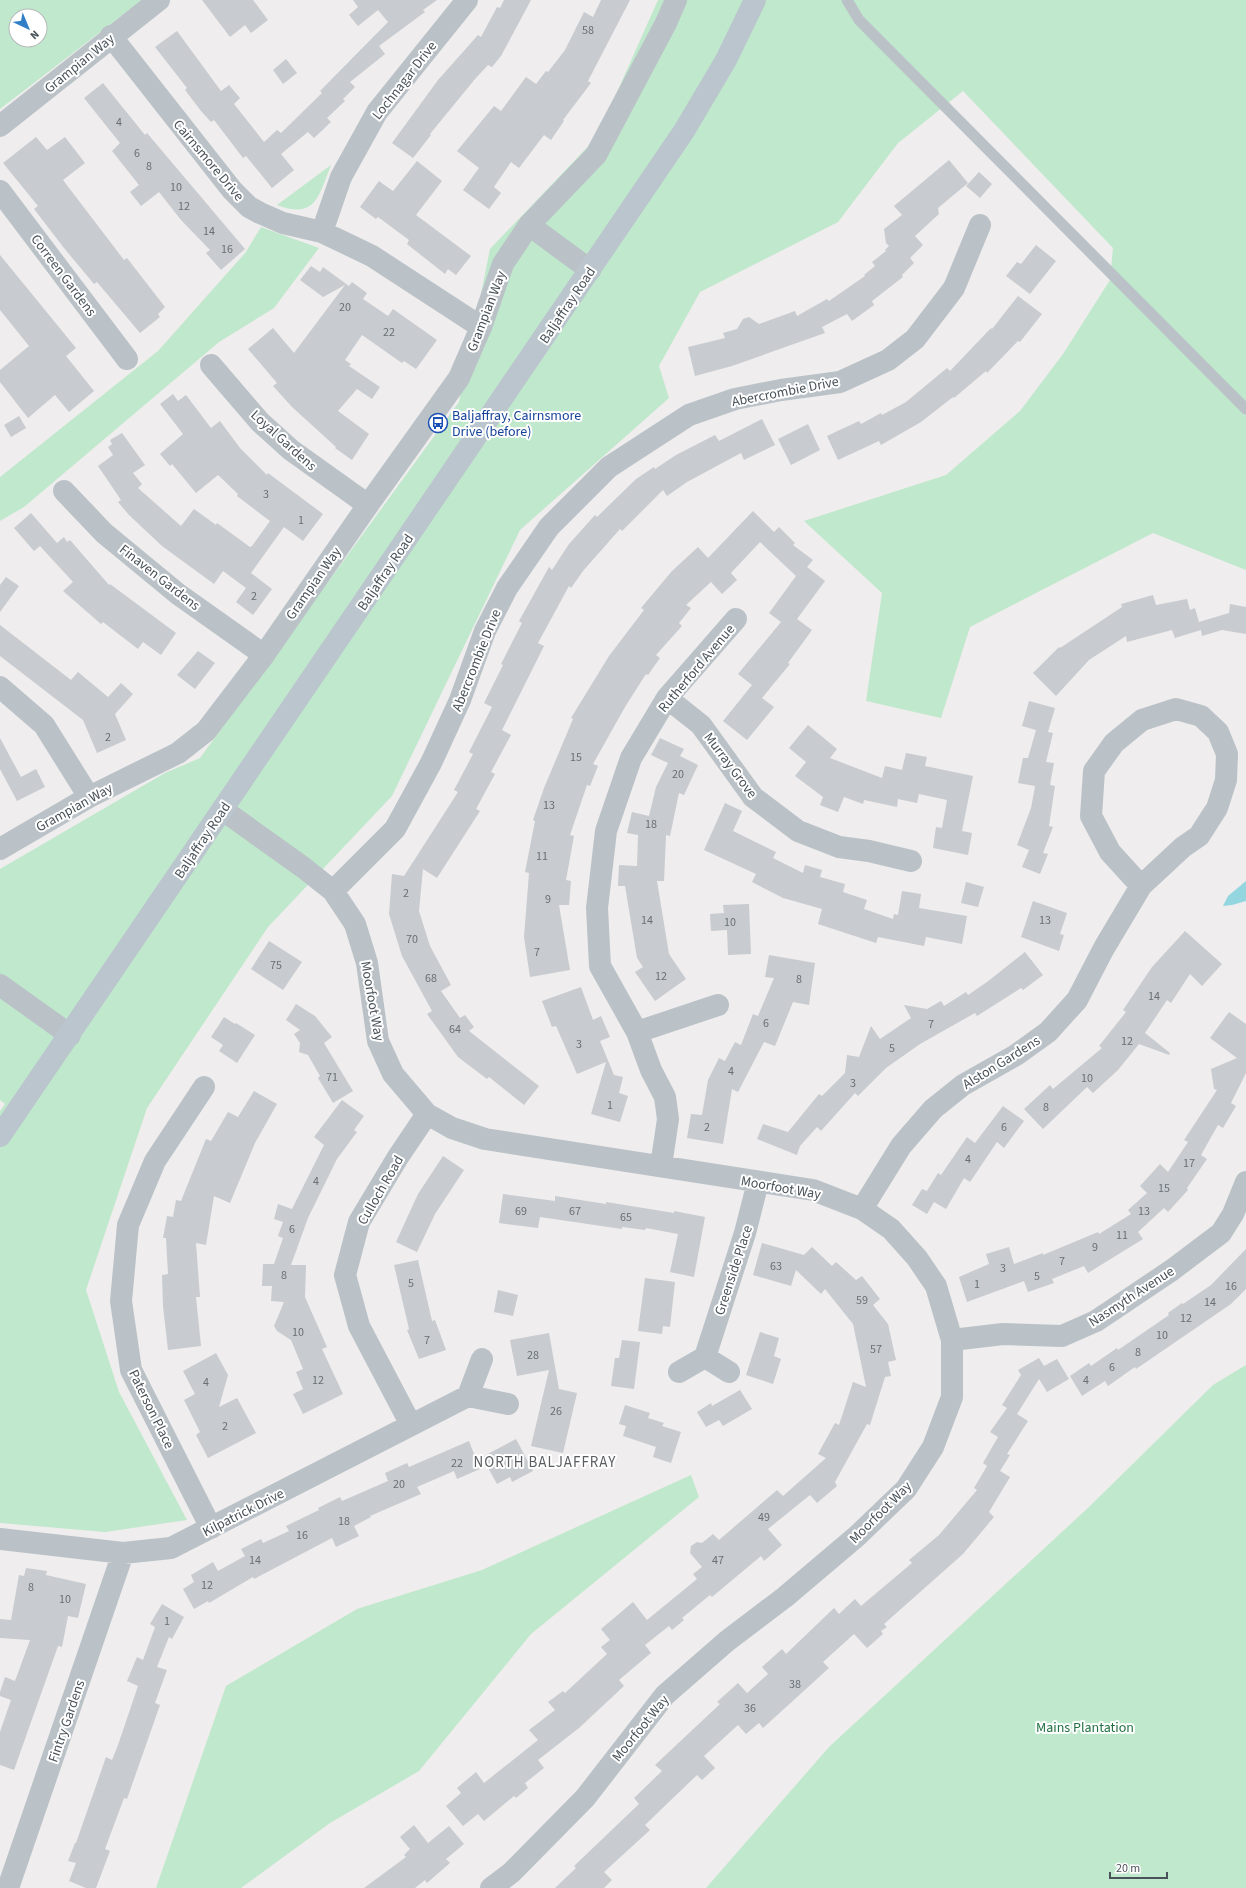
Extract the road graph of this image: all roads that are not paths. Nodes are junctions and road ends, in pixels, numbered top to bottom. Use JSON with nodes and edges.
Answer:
{"nodes":[{"id":1,"x":159,"y":0,"type":"edge"},
{"id":2,"x":467,"y":0,"type":"edge"},
{"id":3,"x":676,"y":0,"type":"edge"},
{"id":4,"x":755,"y":0,"type":"edge"},
{"id":5,"x":847,"y":0,"type":"edge"},
{"id":6,"x":111,"y":36,"type":"junction"},
{"id":7,"x":0,"y":126,"type":"edge"},
{"id":8,"x":0,"y":191,"type":"edge"},
{"id":9,"x":529,"y":225,"type":"junction"},
{"id":10,"x":980,"y":225,"type":"dead end"},
{"id":11,"x":322,"y":232,"type":"junction"},
{"id":12,"x":590,"y":270,"type":"junction"},
{"id":13,"x":481,"y":328,"type":"junction"},
{"id":14,"x":127,"y":359,"type":"dead end"},
{"id":15,"x":211,"y":365,"type":"dead end"},
{"id":16,"x":1246,"y":409,"type":"edge"},
{"id":17,"x":64,"y":491,"type":"dead end"},
{"id":18,"x":368,"y":506,"type":"junction"},
{"id":19,"x":736,"y":619,"type":"dead end"},
{"id":20,"x":264,"y":655,"type":"junction"},
{"id":21,"x":0,"y":687,"type":"edge"},
{"id":22,"x":667,"y":698,"type":"junction"},
{"id":23,"x":88,"y":797,"type":"junction"},
{"id":24,"x":223,"y":810,"type":"junction"},
{"id":25,"x":0,"y":849,"type":"edge"},
{"id":26,"x":911,"y":861,"type":"dead end"},
{"id":27,"x":1141,"y":886,"type":"junction"},
{"id":28,"x":333,"y":891,"type":"junction"},
{"id":29,"x":0,"y":985,"type":"edge"},
{"id":30,"x":718,"y":1005,"type":"dead end"},
{"id":31,"x":637,"y":1032,"type":"junction"},
{"id":32,"x":70,"y":1035,"type":"junction"},
{"id":33,"x":204,"y":1086,"type":"dead end"},
{"id":34,"x":427,"y":1114,"type":"junction"},
{"id":35,"x":0,"y":1136,"type":"edge"},
{"id":36,"x":661,"y":1166,"type":"junction"},
{"id":37,"x":758,"y":1182,"type":"junction"},
{"id":38,"x":1246,"y":1183,"type":"edge"},
{"id":39,"x":862,"y":1209,"type":"junction"},
{"id":40,"x":952,"y":1340,"type":"junction"},
{"id":41,"x":705,"y":1357,"type":"junction"},
{"id":42,"x":482,"y":1358,"type":"dead end"},
{"id":43,"x":679,"y":1372,"type":"dead end"},
{"id":44,"x":729,"y":1372,"type":"dead end"},
{"id":45,"x":468,"y":1396,"type":"junction"},
{"id":46,"x":508,"y":1404,"type":"dead end"},
{"id":47,"x":411,"y":1425,"type":"junction"},
{"id":48,"x":211,"y":1528,"type":"junction"},
{"id":49,"x":0,"y":1539,"type":"edge"},
{"id":50,"x":124,"y":1553,"type":"junction"},
{"id":51,"x":8,"y":1888,"type":"edge"},
{"id":52,"x":491,"y":1888,"type":"edge"}],
"edges":[{"from":1,"to":6,"type":"street","name":"Grampian Way"},
{"from":2,"to":11,"type":"street","name":"Lochnagar Drive"},
{"from":3,"to":9,"type":"street","name":"Grampian Way"},
{"from":4,"to":12,"type":"main road","name":"Baljaffray Road"},
{"from":5,"to":16,"type":"lane"},
{"from":6,"to":7,"type":"street","name":"Grampian Way"},
{"from":6,"to":11,"type":"street","name":"Cairnsmore Drive"},
{"from":8,"to":14,"type":"street","name":"Correen Gardens"},
{"from":9,"to":12,"type":"street"},
{"from":9,"to":13,"type":"street","name":"Grampian Way"},
{"from":10,"to":28,"type":"street","name":"Abercrombie Drive"},
{"from":11,"to":13,"type":"street","name":"Cairnsmore Drive"},
{"from":12,"to":24,"type":"main road","name":"Baljaffray Road"},
{"from":13,"to":18,"type":"street","name":"Grampian Way"},
{"from":15,"to":18,"type":"street","name":"Loyal Gardens"},
{"from":17,"to":20,"type":"street","name":"Finaven Gardens"},
{"from":18,"to":20,"type":"street","name":"Grampian Way"},
{"from":19,"to":22,"type":"street","name":"Rutherford Avenue"},
{"from":20,"to":23,"type":"street","name":"Grampian Way"},
{"from":21,"to":23,"type":"street"},
{"from":22,"to":26,"type":"street","name":"Murray Grove"},
{"from":22,"to":31,"type":"street","name":"Rutherford Avenue"},
{"from":23,"to":25,"type":"street","name":"Grampian Way"},
{"from":24,"to":28,"type":"street","name":"Moorfoot Way"},
{"from":24,"to":32,"type":"main road","name":"Baljaffray Road"},
{"from":27,"to":27,"type":"street","name":"Alston Gardens"},
{"from":27,"to":39,"type":"street","name":"Alston Gardens"},
{"from":28,"to":34,"type":"street","name":"Moorfoot Way"},
{"from":29,"to":32,"type":"street"},
{"from":30,"to":31,"type":"street"},
{"from":31,"to":36,"type":"street","name":"Rutherford Avenue"},
{"from":32,"to":35,"type":"main road","name":"Baljaffray Road"},
{"from":33,"to":48,"type":"street","name":"Paterson Place"},
{"from":34,"to":36,"type":"street","name":"Moorfoot Way"},
{"from":34,"to":47,"type":"street","name":"Culloch Road"},
{"from":36,"to":37,"type":"street","name":"Moorfoot Way"},
{"from":37,"to":39,"type":"street","name":"Moorfoot Way"},
{"from":37,"to":41,"type":"street","name":"Greenside Place"},
{"from":38,"to":40,"type":"street","name":"Nasmyth Avenue"},
{"from":39,"to":40,"type":"street","name":"Moorfoot Way"},
{"from":40,"to":52,"type":"street","name":"Moorfoot Way"},
{"from":41,"to":43,"type":"street"},
{"from":41,"to":44,"type":"street"},
{"from":42,"to":45,"type":"street"},
{"from":45,"to":46,"type":"street"},
{"from":45,"to":47,"type":"street","name":"Kilpatrick Drive"},
{"from":47,"to":48,"type":"street","name":"Kilpatrick Drive"},
{"from":48,"to":50,"type":"street","name":"Kilpatrick Drive"},
{"from":49,"to":50,"type":"street","name":"Kilpatrick Drive"},
{"from":50,"to":51,"type":"street","name":"Fintry Gardens"}]}
